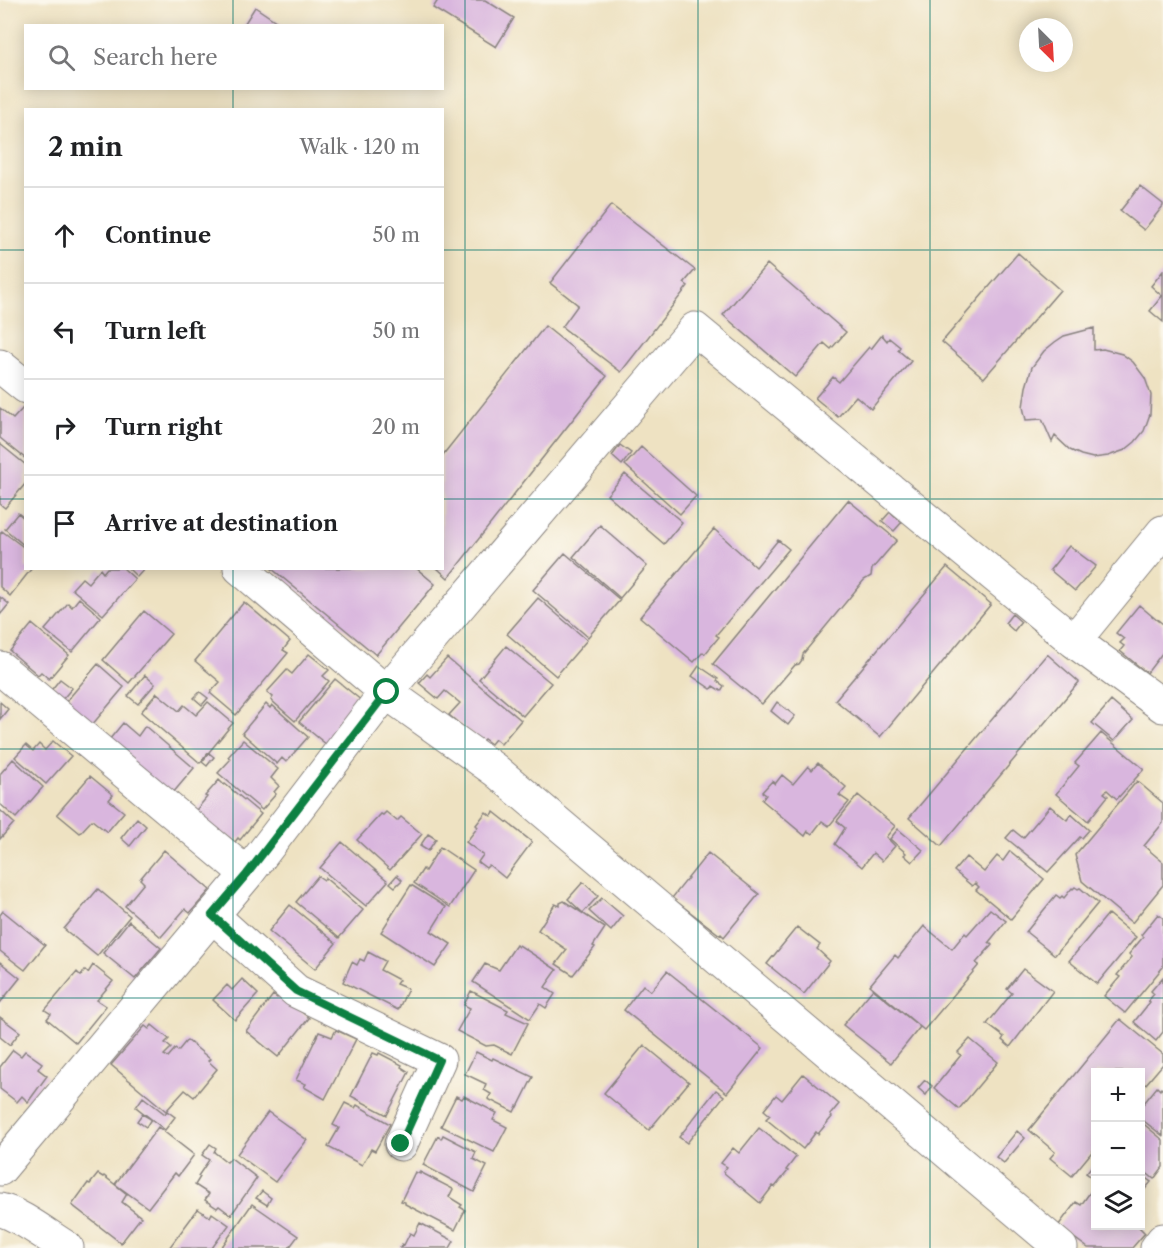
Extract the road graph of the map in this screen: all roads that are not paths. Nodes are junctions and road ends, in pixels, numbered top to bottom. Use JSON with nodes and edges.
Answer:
{"nodes":[{"id":1,"x":0,"y":366,"type":"edge"},
{"id":2,"x":24,"y":385,"type":"edge"},
{"id":3,"x":1163,"y":532,"type":"edge"},
{"id":4,"x":242,"y":570,"type":"edge"},
{"id":5,"x":1074,"y":641,"type":"junction"},
{"id":6,"x":0,"y":669,"type":"edge"},
{"id":7,"x":387,"y":692,"type":"junction"},
{"id":8,"x":1163,"y":706,"type":"edge"},
{"id":9,"x":247,"y":874,"type":"junction"},
{"id":10,"x":212,"y":915,"type":"junction"},
{"id":11,"x":401,"y":1144,"type":"dead end"},
{"id":12,"x":0,"y":1169,"type":"edge"},
{"id":13,"x":0,"y":1210,"type":"edge"},
{"id":14,"x":1163,"y":1240,"type":"edge"},
{"id":15,"x":67,"y":1248,"type":"edge"},
{"id":16,"x":1061,"y":1248,"type":"edge"},
{"id":17,"x":1157,"y":1248,"type":"edge"}],
"edges":[{"from":1,"to":2,"type":"street"},
{"from":3,"to":5,"type":"street"},
{"from":4,"to":7,"type":"street"},
{"from":5,"to":7,"type":"street"},
{"from":5,"to":8,"type":"street"},
{"from":6,"to":9,"type":"street"},
{"from":7,"to":9,"type":"street"},
{"from":7,"to":16,"type":"street"},
{"from":9,"to":10,"type":"street"},
{"from":10,"to":11,"type":"street"},
{"from":10,"to":12,"type":"street"},
{"from":13,"to":15,"type":"street"},
{"from":14,"to":17,"type":"street"}]}
